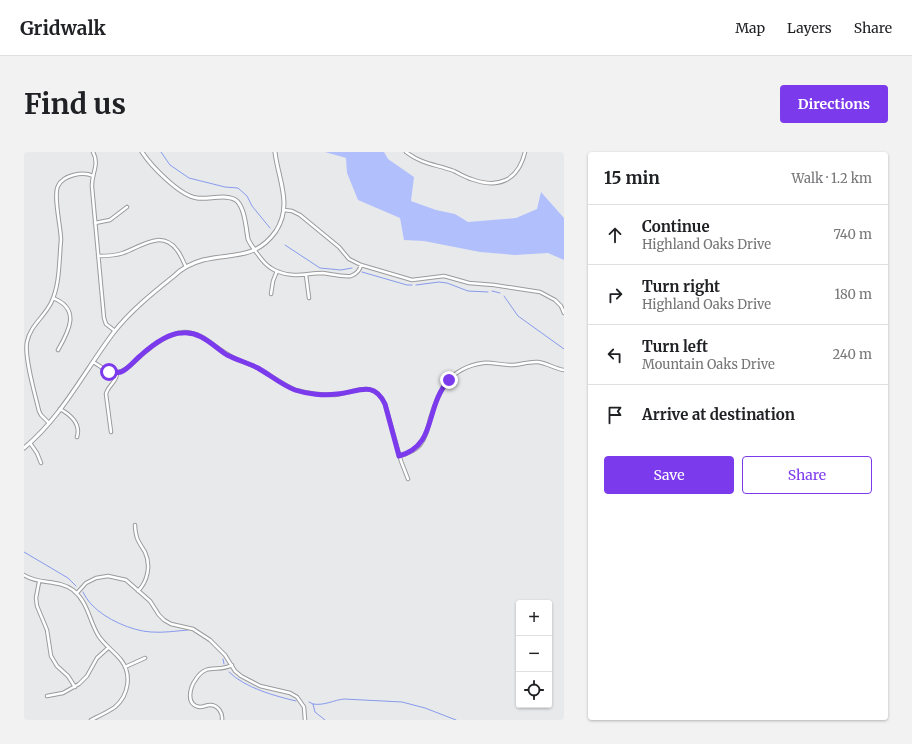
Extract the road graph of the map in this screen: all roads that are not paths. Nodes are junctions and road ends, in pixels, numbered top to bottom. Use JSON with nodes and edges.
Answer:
{"nodes":[{"id":1,"x":93,"y":152,"type":"edge"},
{"id":2,"x":142,"y":152,"type":"edge"},
{"id":3,"x":275,"y":152,"type":"edge"},
{"id":4,"x":406,"y":152,"type":"edge"},
{"id":5,"x":525,"y":152,"type":"edge"},
{"id":6,"x":93,"y":176,"type":"junction"},
{"id":7,"x":127,"y":207,"type":"dead end"},
{"id":8,"x":284,"y":210,"type":"junction"},
{"id":9,"x":95,"y":223,"type":"junction"},
{"id":10,"x":254,"y":249,"type":"junction"},
{"id":11,"x":98,"y":256,"type":"junction"},
{"id":12,"x":361,"y":265,"type":"junction"},
{"id":13,"x":186,"y":266,"type":"junction"},
{"id":14,"x":277,"y":271,"type":"junction"},
{"id":15,"x":306,"y":275,"type":"junction"},
{"id":16,"x":271,"y":294,"type":"dead end"},
{"id":17,"x":53,"y":298,"type":"junction"},
{"id":18,"x":309,"y":298,"type":"dead end"},
{"id":19,"x":564,"y":313,"type":"edge"},
{"id":20,"x":115,"y":331,"type":"junction"},
{"id":21,"x":58,"y":350,"type":"dead end"},
{"id":22,"x":93,"y":362,"type":"junction"},
{"id":23,"x":564,"y":370,"type":"edge"},
{"id":24,"x":117,"y":373,"type":"junction"},
{"id":25,"x":60,"y":409,"type":"junction"},
{"id":26,"x":49,"y":424,"type":"junction"},
{"id":27,"x":112,"y":432,"type":"dead end"},
{"id":28,"x":77,"y":437,"type":"dead end"},
{"id":29,"x":30,"y":444,"type":"junction"},
{"id":30,"x":24,"y":448,"type":"edge"},
{"id":31,"x":399,"y":456,"type":"junction"},
{"id":32,"x":41,"y":464,"type":"dead end"},
{"id":33,"x":408,"y":479,"type":"dead end"},
{"id":34,"x":135,"y":525,"type":"dead end"},
{"id":35,"x":24,"y":575,"type":"edge"},
{"id":36,"x":39,"y":582,"type":"junction"},
{"id":37,"x":138,"y":591,"type":"junction"},
{"id":38,"x":77,"y":594,"type":"junction"},
{"id":39,"x":108,"y":648,"type":"junction"},
{"id":40,"x":145,"y":658,"type":"dead end"},
{"id":41,"x":232,"y":666,"type":"junction"},
{"id":42,"x":125,"y":667,"type":"junction"},
{"id":43,"x":75,"y":687,"type":"junction"},
{"id":44,"x":47,"y":696,"type":"dead end"},
{"id":45,"x":91,"y":720,"type":"edge"},
{"id":46,"x":222,"y":720,"type":"edge"},
{"id":47,"x":305,"y":720,"type":"edge"}],
"edges":[{"from":1,"to":6,"type":"street"},
{"from":2,"to":10,"type":"main road"},
{"from":3,"to":8,"type":"main road"},
{"from":4,"to":5,"type":"street"},
{"from":6,"to":9,"type":"street"},
{"from":6,"to":17,"type":"street"},
{"from":7,"to":9,"type":"street"},
{"from":8,"to":10,"type":"main road"},
{"from":8,"to":12,"type":"street"},
{"from":9,"to":11,"type":"street"},
{"from":10,"to":13,"type":"main road"},
{"from":10,"to":14,"type":"street"},
{"from":11,"to":13,"type":"street"},
{"from":11,"to":20,"type":"street"},
{"from":12,"to":15,"type":"street"},
{"from":12,"to":19,"type":"street"},
{"from":13,"to":20,"type":"main road"},
{"from":14,"to":15,"type":"street"},
{"from":14,"to":16,"type":"street"},
{"from":15,"to":18,"type":"street"},
{"from":17,"to":21,"type":"street"},
{"from":17,"to":26,"type":"street"},
{"from":20,"to":22,"type":"main road"},
{"from":22,"to":24,"type":"street"},
{"from":22,"to":25,"type":"main road"},
{"from":23,"to":31,"type":"street"},
{"from":24,"to":27,"type":"street"},
{"from":24,"to":31,"type":"street"},
{"from":25,"to":26,"type":"main road"},
{"from":25,"to":28,"type":"street"},
{"from":26,"to":29,"type":"main road"},
{"from":29,"to":30,"type":"main road"},
{"from":29,"to":32,"type":"street"},
{"from":31,"to":33,"type":"street"},
{"from":34,"to":37,"type":"street"},
{"from":35,"to":36,"type":"street"},
{"from":36,"to":38,"type":"street"},
{"from":36,"to":43,"type":"street"},
{"from":37,"to":38,"type":"street"},
{"from":37,"to":41,"type":"street"},
{"from":38,"to":39,"type":"street"},
{"from":39,"to":42,"type":"street"},
{"from":39,"to":43,"type":"street"},
{"from":40,"to":42,"type":"street"},
{"from":41,"to":46,"type":"street"},
{"from":41,"to":47,"type":"street"},
{"from":42,"to":45,"type":"street"},
{"from":43,"to":44,"type":"street"}]}
